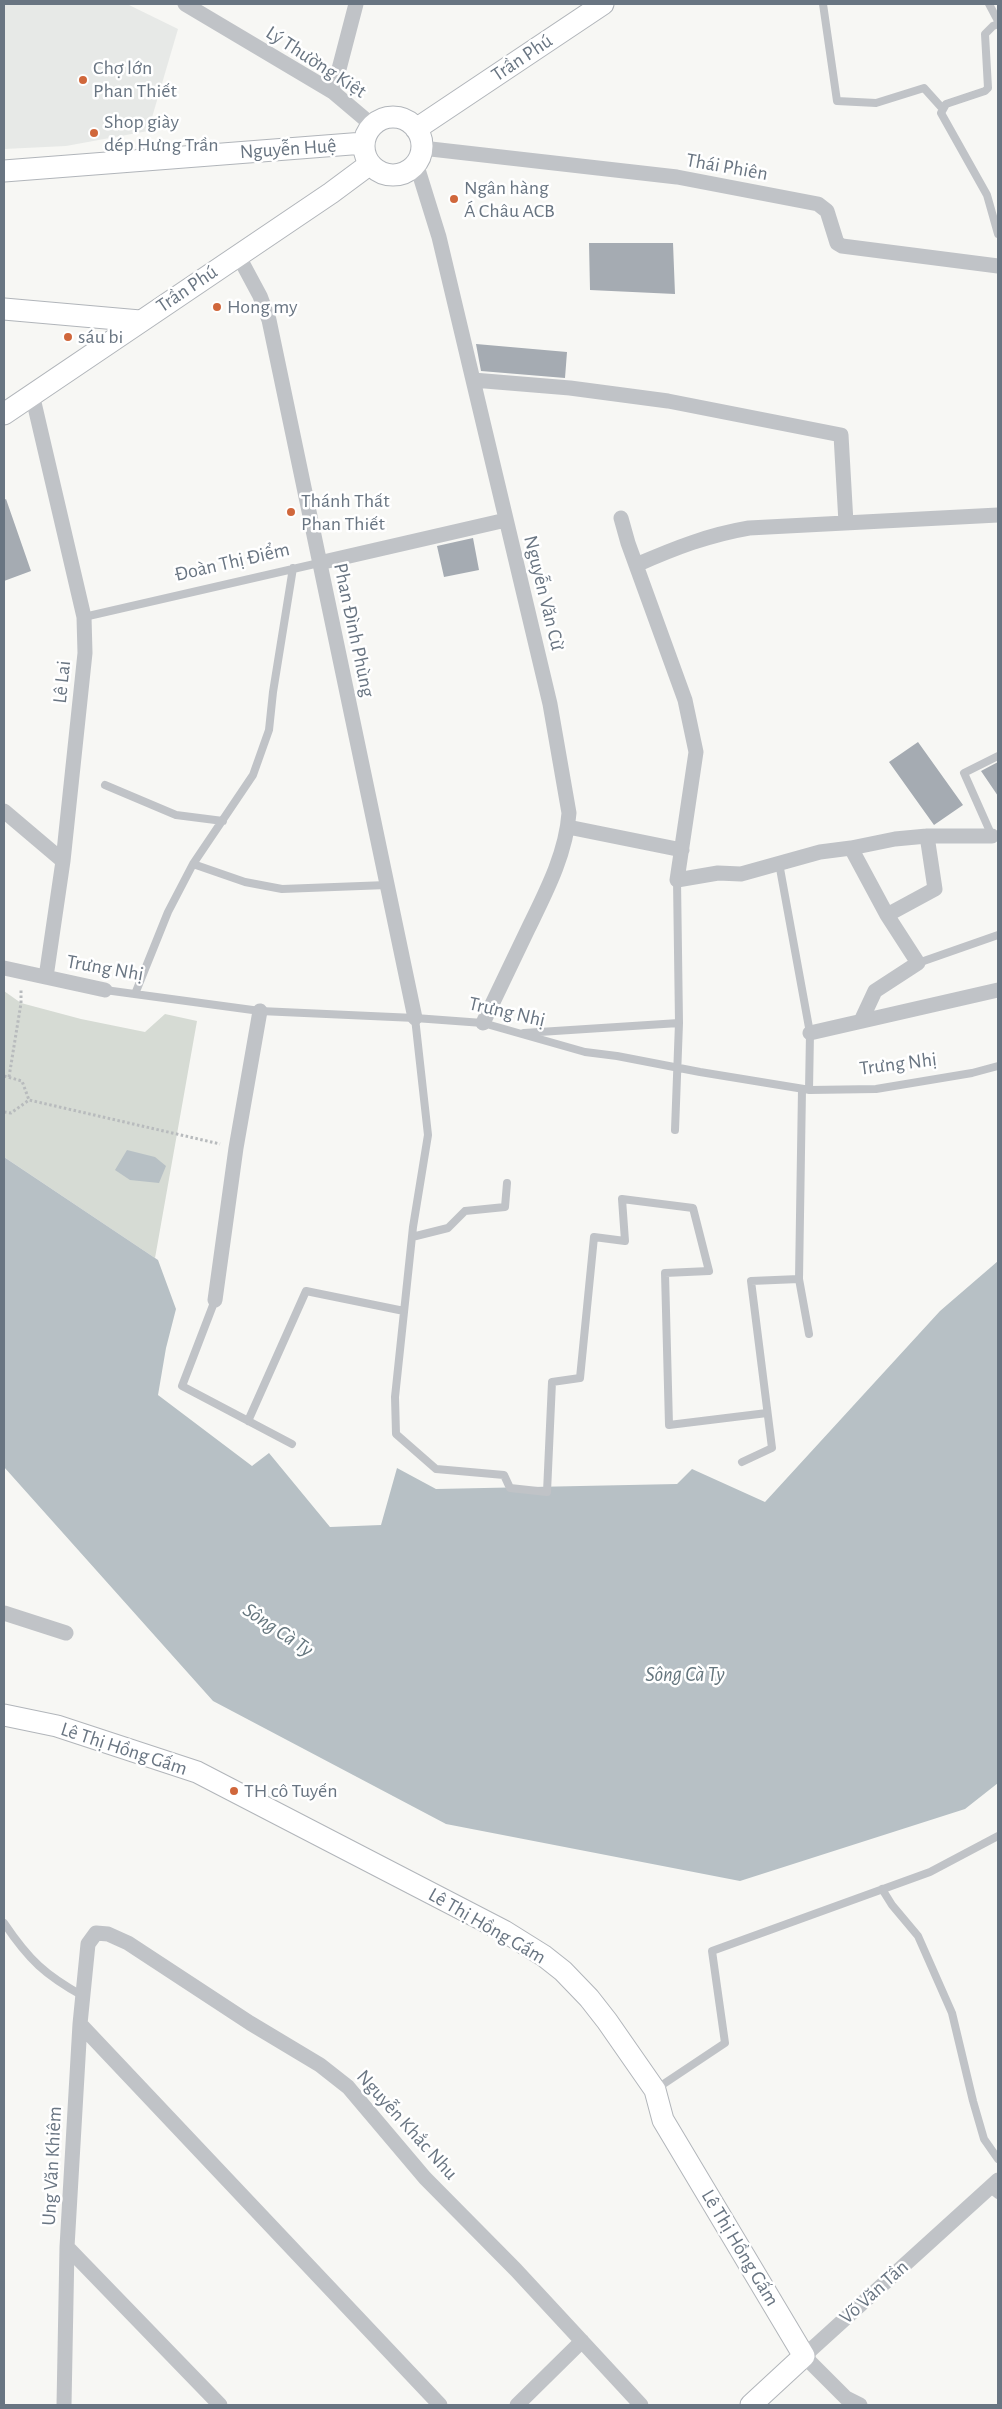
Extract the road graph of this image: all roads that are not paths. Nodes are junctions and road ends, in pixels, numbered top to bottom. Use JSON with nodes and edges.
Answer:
{"nodes":[{"id":1,"x":186,"y":4,"type":"edge"},
{"id":2,"x":356,"y":4,"type":"edge"},
{"id":3,"x":603,"y":4,"type":"edge"},
{"id":4,"x":823,"y":4,"type":"edge"},
{"id":5,"x":989,"y":4,"type":"edge"},
{"id":6,"x":998,"y":23,"type":"edge"},
{"id":7,"x":333,"y":92,"type":"junction"},
{"id":8,"x":942,"y":108,"type":"junction"},
{"id":9,"x":368,"y":134,"type":"junction"},
{"id":10,"x":418,"y":147,"type":"junction"},
{"id":11,"x":370,"y":164,"type":"junction"},
{"id":12,"x":4,"y":171,"type":"edge"},
{"id":13,"x":998,"y":234,"type":"edge"},
{"id":14,"x":238,"y":255,"type":"junction"},
{"id":15,"x":998,"y":266,"type":"edge"},
{"id":16,"x":4,"y":309,"type":"edge"},
{"id":17,"x":140,"y":321,"type":"junction"},
{"id":18,"x":473,"y":380,"type":"junction"},
{"id":19,"x":32,"y":394,"type":"junction"},
{"id":20,"x":4,"y":414,"type":"edge"},
{"id":21,"x":998,"y":515,"type":"edge"},
{"id":22,"x":621,"y":518,"type":"dead end"},
{"id":23,"x":506,"y":520,"type":"junction"},
{"id":24,"x":846,"y":523,"type":"junction"},
{"id":25,"x":319,"y":563,"type":"junction"},
{"id":26,"x":636,"y":565,"type":"junction"},
{"id":27,"x":293,"y":568,"type":"junction"},
{"id":28,"x":84,"y":616,"type":"junction"},
{"id":29,"x":998,"y":756,"type":"edge"},
{"id":30,"x":105,"y":785,"type":"dead end"},
{"id":31,"x":4,"y":811,"type":"edge"},
{"id":32,"x":223,"y":821,"type":"junction"},
{"id":33,"x":568,"y":827,"type":"junction"},
{"id":34,"x":927,"y":836,"type":"junction"},
{"id":35,"x":992,"y":836,"type":"joint"},
{"id":36,"x":851,"y":848,"type":"junction"},
{"id":37,"x":682,"y":850,"type":"junction"},
{"id":38,"x":63,"y":861,"type":"junction"},
{"id":39,"x":779,"y":863,"type":"junction"},
{"id":40,"x":193,"y":864,"type":"junction"},
{"id":41,"x":677,"y":880,"type":"junction"},
{"id":42,"x":387,"y":885,"type":"junction"},
{"id":43,"x":887,"y":915,"type":"junction"},
{"id":44,"x":998,"y":934,"type":"edge"},
{"id":45,"x":918,"y":963,"type":"junction"},
{"id":46,"x":4,"y":968,"type":"edge"},
{"id":47,"x":46,"y":977,"type":"junction"},
{"id":48,"x":105,"y":990,"type":"joint"},
{"id":49,"x":998,"y":990,"type":"edge"},
{"id":50,"x":135,"y":994,"type":"junction"},
{"id":51,"x":260,"y":1011,"type":"junction"},
{"id":52,"x":415,"y":1018,"type":"junction"},
{"id":53,"x":861,"y":1021,"type":"junction"},
{"id":54,"x":483,"y":1023,"type":"junction"},
{"id":55,"x":679,"y":1023,"type":"junction"},
{"id":56,"x":517,"y":1033,"type":"junction"},
{"id":57,"x":810,"y":1033,"type":"junction"},
{"id":58,"x":998,"y":1066,"type":"edge"},
{"id":59,"x":678,"y":1068,"type":"junction"},
{"id":60,"x":805,"y":1090,"type":"junction"},
{"id":61,"x":676,"y":1130,"type":"dead end"},
{"id":62,"x":507,"y":1183,"type":"dead end"},
{"id":63,"x":412,"y":1237,"type":"junction"},
{"id":64,"x":799,"y":1279,"type":"junction"},
{"id":65,"x":215,"y":1300,"type":"joint"},
{"id":66,"x":404,"y":1311,"type":"junction"},
{"id":67,"x":809,"y":1334,"type":"dead end"},
{"id":68,"x":767,"y":1413,"type":"junction"},
{"id":69,"x":248,"y":1421,"type":"junction"},
{"id":70,"x":292,"y":1444,"type":"dead end"},
{"id":71,"x":742,"y":1462,"type":"dead end"},
{"id":72,"x":4,"y":1613,"type":"edge"},
{"id":73,"x":66,"y":1634,"type":"dead end"},
{"id":74,"x":5,"y":1718,"type":"edge"},
{"id":75,"x":998,"y":1836,"type":"edge"},
{"id":76,"x":882,"y":1889,"type":"junction"},
{"id":77,"x":4,"y":1923,"type":"edge"},
{"id":78,"x":96,"y":1933,"type":"joint"},
{"id":79,"x":83,"y":1996,"type":"junction"},
{"id":80,"x":80,"y":2024,"type":"junction"},
{"id":81,"x":654,"y":2090,"type":"junction"},
{"id":82,"x":998,"y":2159,"type":"edge"},
{"id":83,"x":995,"y":2188,"type":"edge"},
{"id":84,"x":68,"y":2246,"type":"junction"},
{"id":85,"x":582,"y":2342,"type":"junction"},
{"id":86,"x":804,"y":2356,"type":"junction"},
{"id":87,"x":64,"y":2405,"type":"edge"},
{"id":88,"x":220,"y":2405,"type":"edge"},
{"id":89,"x":440,"y":2405,"type":"edge"},
{"id":90,"x":517,"y":2405,"type":"edge"},
{"id":91,"x":641,"y":2405,"type":"edge"},
{"id":92,"x":751,"y":2405,"type":"edge"},
{"id":93,"x":860,"y":2405,"type":"edge"}],
"edges":[{"from":1,"to":7,"type":"street","name":"Lý Thường Kiệt"},
{"from":2,"to":7,"type":"street"},
{"from":3,"to":10,"type":"street","name":"Trần Phú"},
{"from":4,"to":8,"type":"lane"},
{"from":5,"to":6,"type":"lane"},
{"from":6,"to":8,"type":"lane"},
{"from":7,"to":9,"type":"street","name":"Lý Thường Kiệt"},
{"from":8,"to":13,"type":"lane"},
{"from":9,"to":10,"type":"street"},
{"from":9,"to":11,"type":"street"},
{"from":9,"to":12,"type":"street","name":"Nguyễn Huệ"},
{"from":10,"to":11,"type":"street"},
{"from":10,"to":15,"type":"street","name":"Thái Phiên"},
{"from":10,"to":18,"type":"street","name":"Nguyễn Văn Cừ"},
{"from":11,"to":14,"type":"street","name":"Trần Phú"},
{"from":14,"to":17,"type":"street","name":"Trần Phú"},
{"from":14,"to":25,"type":"street","name":"Phan Đình Phùng"},
{"from":16,"to":17,"type":"street"},
{"from":17,"to":19,"type":"street","name":"Trần Phú"},
{"from":18,"to":23,"type":"street","name":"Nguyễn Văn Cừ"},
{"from":18,"to":24,"type":"street"},
{"from":19,"to":20,"type":"street","name":"Trần Phú"},
{"from":19,"to":28,"type":"street","name":"Lê Lai"},
{"from":21,"to":24,"type":"street"},
{"from":22,"to":26,"type":"street"},
{"from":23,"to":25,"type":"street","name":"Đoàn Thị Điểm"},
{"from":23,"to":33,"type":"street","name":"Nguyễn Văn Cừ"},
{"from":24,"to":26,"type":"street"},
{"from":25,"to":27,"type":"lane","name":"Đoàn Thị Điểm"},
{"from":25,"to":42,"type":"street","name":"Phan Đình Phùng"},
{"from":26,"to":37,"type":"street"},
{"from":27,"to":28,"type":"lane","name":"Đoàn Thị Điểm"},
{"from":27,"to":32,"type":"lane"},
{"from":28,"to":38,"type":"street","name":"Lê Lai"},
{"from":29,"to":35,"type":"lane"},
{"from":30,"to":32,"type":"lane"},
{"from":31,"to":38,"type":"street"},
{"from":32,"to":40,"type":"lane"},
{"from":33,"to":37,"type":"street"},
{"from":33,"to":54,"type":"street","name":"Nguyễn Văn Cừ"},
{"from":34,"to":35,"type":"street"},
{"from":34,"to":36,"type":"street"},
{"from":34,"to":43,"type":"street"},
{"from":36,"to":39,"type":"street"},
{"from":36,"to":43,"type":"street"},
{"from":37,"to":41,"type":"street"},
{"from":38,"to":47,"type":"street","name":"Lê Lai"},
{"from":39,"to":41,"type":"street"},
{"from":39,"to":57,"type":"lane"},
{"from":40,"to":42,"type":"lane"},
{"from":40,"to":50,"type":"lane"},
{"from":41,"to":55,"type":"lane"},
{"from":42,"to":52,"type":"street","name":"Phan Đình Phùng"},
{"from":43,"to":45,"type":"street"},
{"from":44,"to":45,"type":"lane"},
{"from":45,"to":53,"type":"street"},
{"from":46,"to":47,"type":"street","name":"Trưng Nhị"},
{"from":47,"to":48,"type":"street","name":"Trưng Nhị"},
{"from":48,"to":50,"type":"lane","name":"Trưng Nhị"},
{"from":49,"to":53,"type":"street"},
{"from":50,"to":51,"type":"lane","name":"Trưng Nhị"},
{"from":51,"to":52,"type":"lane","name":"Trưng Nhị"},
{"from":51,"to":65,"type":"street"},
{"from":52,"to":54,"type":"lane","name":"Trưng Nhị"},
{"from":52,"to":63,"type":"lane"},
{"from":53,"to":57,"type":"street"},
{"from":54,"to":56,"type":"lane","name":"Trưng Nhị"},
{"from":55,"to":56,"type":"lane"},
{"from":55,"to":59,"type":"lane"},
{"from":56,"to":59,"type":"lane","name":"Trưng Nhị"},
{"from":57,"to":60,"type":"lane"},
{"from":58,"to":60,"type":"lane","name":"Trưng Nhị"},
{"from":59,"to":60,"type":"lane","name":"Trưng Nhị"},
{"from":59,"to":61,"type":"lane"},
{"from":60,"to":64,"type":"lane"},
{"from":62,"to":63,"type":"lane"},
{"from":63,"to":66,"type":"lane"},
{"from":64,"to":67,"type":"lane"},
{"from":64,"to":68,"type":"lane"},
{"from":65,"to":69,"type":"lane"},
{"from":66,"to":68,"type":"lane"},
{"from":66,"to":69,"type":"lane"},
{"from":68,"to":71,"type":"lane"},
{"from":69,"to":70,"type":"lane"},
{"from":72,"to":73,"type":"street"},
{"from":74,"to":81,"type":"street","name":"Lê Thị Hồng Gấm"},
{"from":75,"to":76,"type":"lane"},
{"from":76,"to":81,"type":"lane"},
{"from":76,"to":82,"type":"lane"},
{"from":77,"to":79,"type":"lane"},
{"from":78,"to":79,"type":"street","name":"Ung Văn Khiêm"},
{"from":78,"to":85,"type":"street","name":"Nguyễn Khắc Nhu"},
{"from":79,"to":80,"type":"street","name":"Ung Văn Khiêm"},
{"from":80,"to":84,"type":"street","name":"Ung Văn Khiêm"},
{"from":80,"to":89,"type":"street"},
{"from":81,"to":86,"type":"street","name":"Lê Thị Hồng Gấm"},
{"from":83,"to":86,"type":"street","name":"Võ Văn Tần"},
{"from":84,"to":87,"type":"street","name":"Ung Văn Khiêm"},
{"from":84,"to":88,"type":"street"},
{"from":85,"to":90,"type":"street"},
{"from":85,"to":91,"type":"street","name":"Nguyễn Khắc Nhu"},
{"from":86,"to":92,"type":"street","name":"Võ Văn Tần"},
{"from":86,"to":93,"type":"street","name":"Lê Thị Hồng Gấm"}]}
